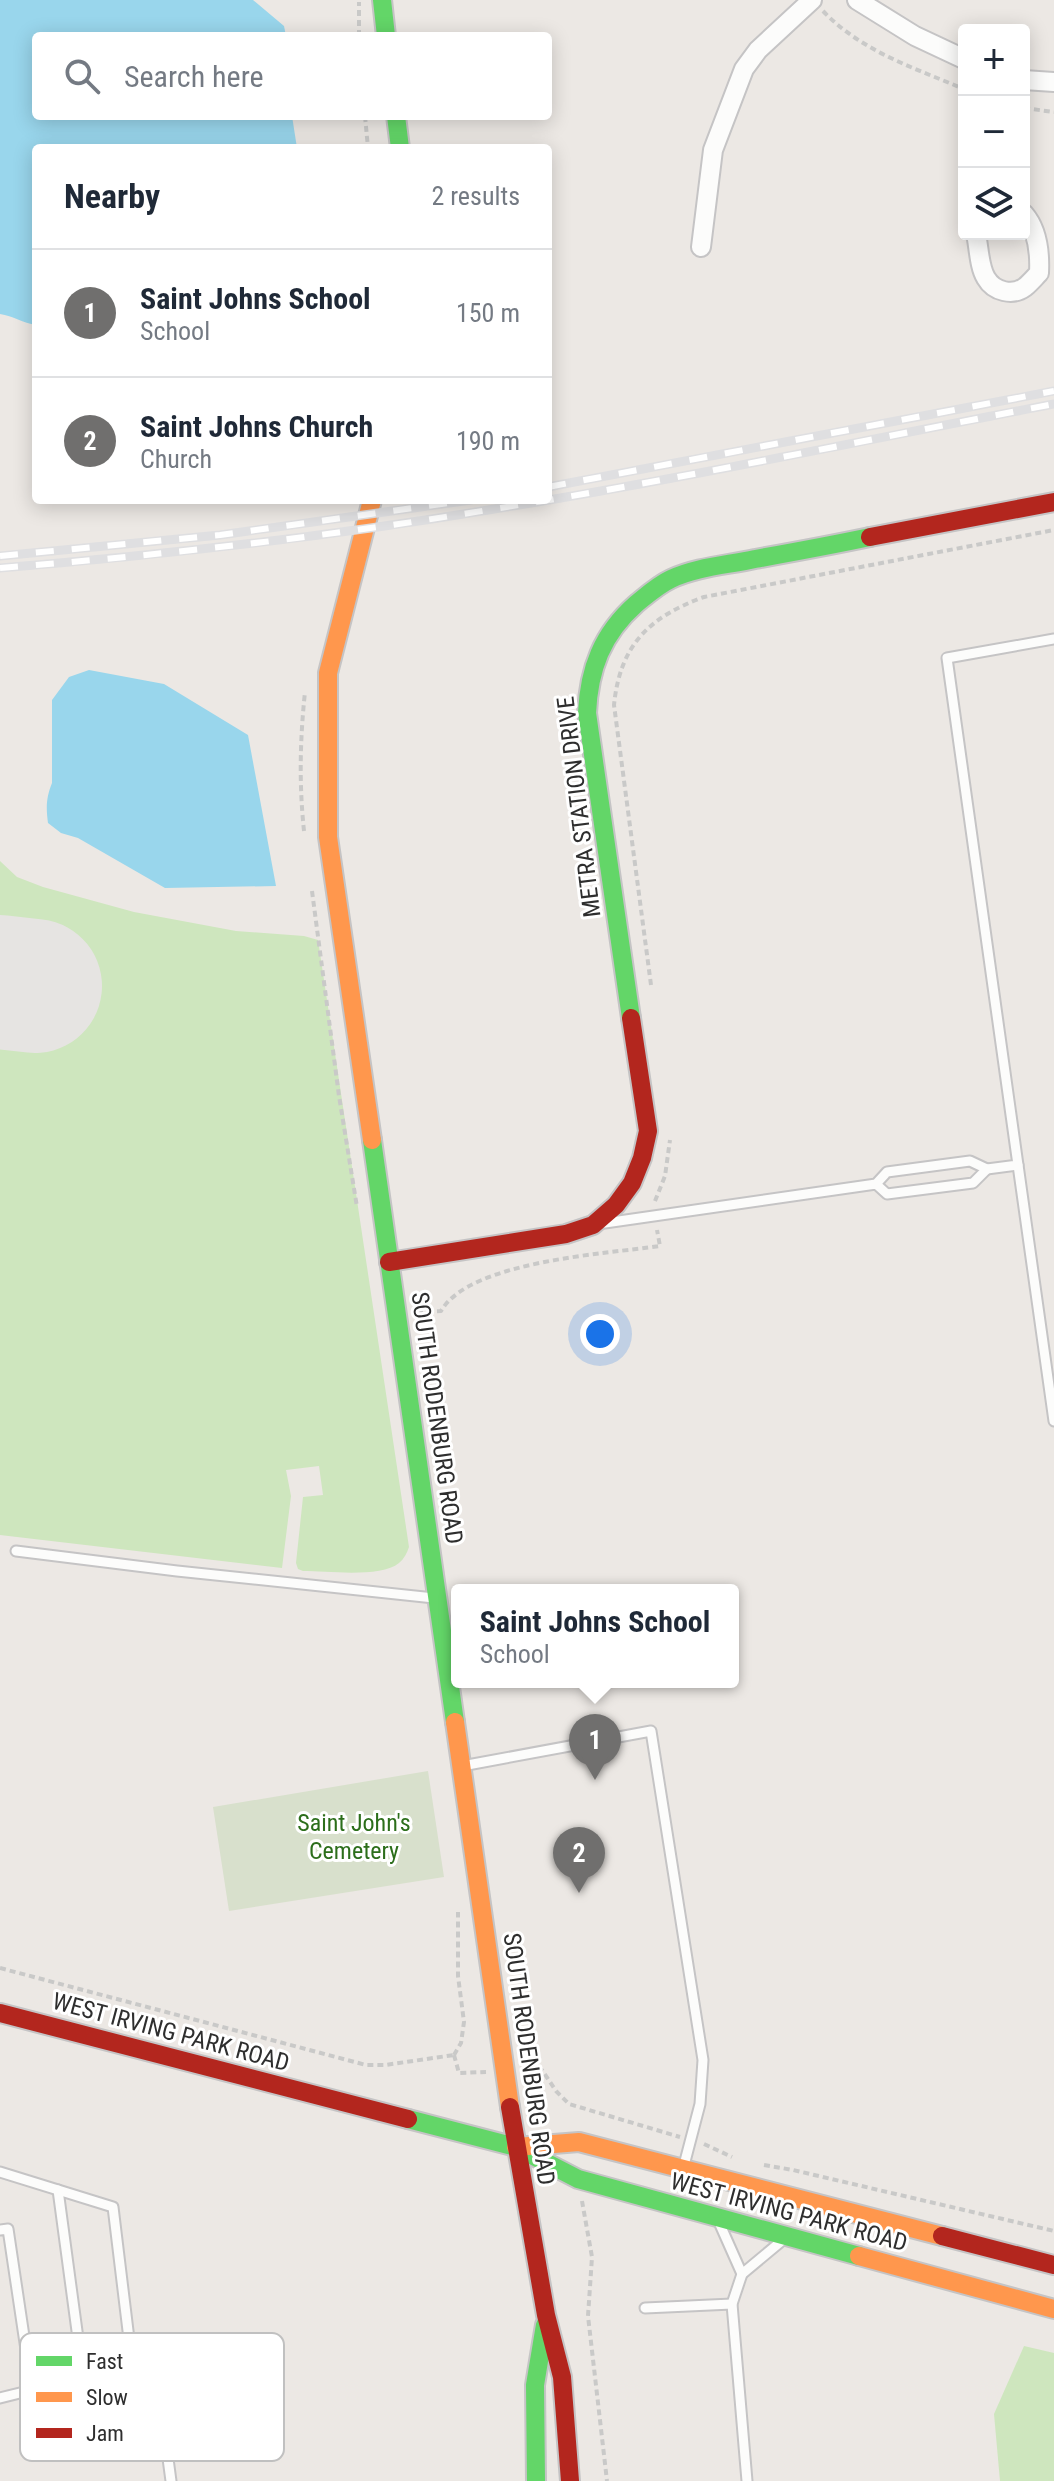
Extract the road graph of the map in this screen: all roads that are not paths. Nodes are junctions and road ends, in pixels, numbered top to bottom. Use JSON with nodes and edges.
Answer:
{"nodes":[{"id":1,"x":382,"y":0,"type":"edge"},
{"id":2,"x":857,"y":0,"type":"edge"},
{"id":3,"x":817,"y":5,"type":"edge"},
{"id":4,"x":386,"y":32,"type":"edge"},
{"id":5,"x":958,"y":56,"type":"edge"},
{"id":6,"x":1030,"y":82,"type":"edge"},
{"id":7,"x":1054,"y":82,"type":"edge"},
{"id":8,"x":396,"y":120,"type":"edge"},
{"id":9,"x":400,"y":144,"type":"edge"},
{"id":10,"x":1030,"y":223,"type":"edge"},
{"id":11,"x":977,"y":240,"type":"edge"},
{"id":12,"x":701,"y":247,"type":"dead end"},
{"id":13,"x":1054,"y":502,"type":"edge"},
{"id":14,"x":371,"y":504,"type":"edge"},
{"id":15,"x":1054,"y":639,"type":"edge"},
{"id":16,"x":1018,"y":1165,"type":"junction"},
{"id":17,"x":987,"y":1169,"type":"junction"},
{"id":18,"x":876,"y":1184,"type":"junction"},
{"id":19,"x":594,"y":1225,"type":"junction"},
{"id":20,"x":389,"y":1262,"type":"junction"},
{"id":21,"x":1054,"y":1421,"type":"edge"},
{"id":22,"x":16,"y":1551,"type":"dead end"},
{"id":23,"x":438,"y":1599,"type":"junction"},
{"id":24,"x":462,"y":1766,"type":"junction"},
{"id":25,"x":0,"y":2013,"type":"edge"},
{"id":26,"x":516,"y":2147,"type":"junction"},
{"id":27,"x":683,"y":2169,"type":"junction"},
{"id":28,"x":0,"y":2172,"type":"edge"},
{"id":29,"x":58,"y":2190,"type":"junction"},
{"id":30,"x":717,"y":2217,"type":"junction"},
{"id":31,"x":0,"y":2230,"type":"edge"},
{"id":32,"x":787,"y":2236,"type":"junction"},
{"id":33,"x":1054,"y":2265,"type":"edge"},
{"id":34,"x":742,"y":2274,"type":"junction"},
{"id":35,"x":732,"y":2304,"type":"junction"},
{"id":36,"x":645,"y":2308,"type":"dead end"},
{"id":37,"x":1054,"y":2309,"type":"edge"},
{"id":38,"x":546,"y":2315,"type":"junction"},
{"id":39,"x":24,"y":2333,"type":"edge"},
{"id":40,"x":77,"y":2333,"type":"edge"},
{"id":41,"x":128,"y":2333,"type":"edge"},
{"id":42,"x":20,"y":2393,"type":"edge"},
{"id":43,"x":0,"y":2398,"type":"edge"},
{"id":44,"x":168,"y":2461,"type":"edge"},
{"id":45,"x":171,"y":2481,"type":"edge"},
{"id":46,"x":536,"y":2481,"type":"edge"},
{"id":47,"x":570,"y":2481,"type":"edge"},
{"id":48,"x":747,"y":2481,"type":"edge"}],
"edges":[{"from":1,"to":4,"type":"street"},
{"from":2,"to":5,"type":"street"},
{"from":3,"to":12,"type":"street"},
{"from":6,"to":7,"type":"street"},
{"from":8,"to":9,"type":"street"},
{"from":10,"to":11,"type":"street"},
{"from":13,"to":19,"type":"street","name":"METRA STATION DRIVE"},
{"from":14,"to":20,"type":"street","name":"SOUTH RODENBURG ROAD"},
{"from":15,"to":16,"type":"lane"},
{"from":16,"to":17,"type":"lane"},
{"from":16,"to":21,"type":"lane"},
{"from":17,"to":18,"type":"lane"},
{"from":17,"to":18,"type":"lane"},
{"from":18,"to":19,"type":"lane"},
{"from":19,"to":20,"type":"street","name":"METRA STATION DRIVE"},
{"from":20,"to":23,"type":"street","name":"SOUTH RODENBURG ROAD"},
{"from":22,"to":23,"type":"lane"},
{"from":23,"to":24,"type":"street","name":"SOUTH RODENBURG ROAD"},
{"from":24,"to":26,"type":"street","name":"SOUTH RODENBURG ROAD"},
{"from":24,"to":27,"type":"lane"},
{"from":25,"to":26,"type":"street","name":"WEST IRVING PARK ROAD"},
{"from":26,"to":27,"type":"street","name":"WEST IRVING PARK ROAD"},
{"from":26,"to":30,"type":"street","name":"WEST IRVING PARK ROAD"},
{"from":26,"to":38,"type":"street","name":"SOUTH RODENBURG ROAD"},
{"from":27,"to":33,"type":"street","name":"WEST IRVING PARK ROAD"},
{"from":28,"to":29,"type":"lane"},
{"from":29,"to":40,"type":"lane"},
{"from":29,"to":41,"type":"lane"},
{"from":30,"to":32,"type":"street","name":"WEST IRVING PARK ROAD"},
{"from":30,"to":34,"type":"lane"},
{"from":31,"to":39,"type":"lane"},
{"from":32,"to":34,"type":"lane"},
{"from":32,"to":37,"type":"street","name":"WEST IRVING PARK ROAD"},
{"from":34,"to":35,"type":"lane"},
{"from":35,"to":36,"type":"lane"},
{"from":35,"to":48,"type":"lane"},
{"from":38,"to":46,"type":"street","name":"SOUTH RODENBURG ROAD"},
{"from":38,"to":47,"type":"street","name":"SOUTH RODENBURG ROAD"},
{"from":42,"to":43,"type":"lane"},
{"from":44,"to":45,"type":"lane"}]}
